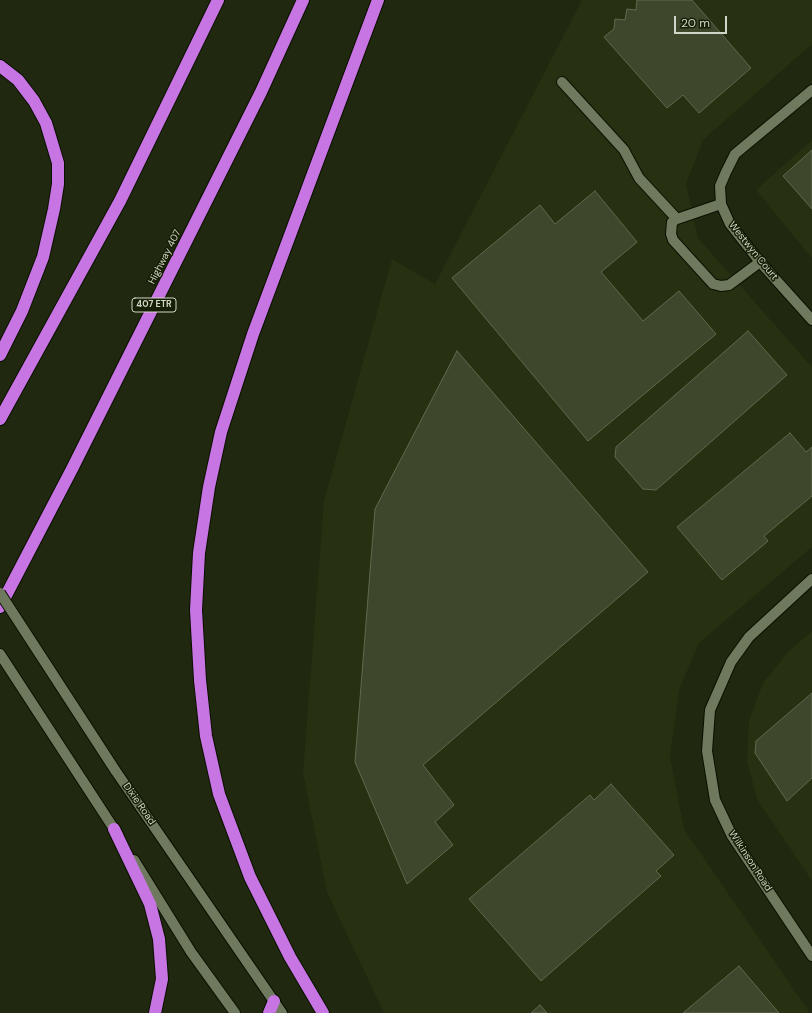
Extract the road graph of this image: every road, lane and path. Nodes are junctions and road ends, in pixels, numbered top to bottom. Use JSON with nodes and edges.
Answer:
{"nodes":[{"id":1,"x":218,"y":0,"type":"edge"},
{"id":2,"x":303,"y":0,"type":"edge"},
{"id":3,"x":378,"y":0,"type":"edge"},
{"id":4,"x":0,"y":66,"type":"edge"},
{"id":5,"x":562,"y":82,"type":"dead end"},
{"id":6,"x":812,"y":90,"type":"edge"},
{"id":7,"x":721,"y":204,"type":"junction"},
{"id":8,"x":677,"y":219,"type":"junction"},
{"id":9,"x":760,"y":262,"type":"junction"},
{"id":10,"x":812,"y":320,"type":"edge"},
{"id":11,"x":0,"y":355,"type":"edge"},
{"id":12,"x":0,"y":419,"type":"edge"},
{"id":13,"x":812,"y":579,"type":"edge"},
{"id":14,"x":0,"y":592,"type":"edge"},
{"id":15,"x":0,"y":607,"type":"edge"},
{"id":16,"x":0,"y":654,"type":"edge"},
{"id":17,"x":114,"y":829,"type":"junction"},
{"id":18,"x":812,"y":956,"type":"edge"},
{"id":19,"x":274,"y":1001,"type":"junction"},
{"id":20,"x":155,"y":1013,"type":"edge"},
{"id":21,"x":234,"y":1013,"type":"edge"},
{"id":22,"x":269,"y":1013,"type":"edge"},
{"id":23,"x":282,"y":1013,"type":"edge"},
{"id":24,"x":323,"y":1013,"type":"edge"}],
"edges":[{"from":1,"to":12,"type":"highway"},
{"from":2,"to":15,"type":"highway","name":"Highway 407","number":"407 ETR"},
{"from":3,"to":24,"type":"highway"},
{"from":4,"to":11,"type":"highway"},
{"from":5,"to":8,"type":"main road"},
{"from":6,"to":7,"type":"main road","name":"Westwyn Court"},
{"from":7,"to":8,"type":"main road"},
{"from":7,"to":9,"type":"main road","name":"Westwyn Court"},
{"from":8,"to":9,"type":"main road"},
{"from":9,"to":10,"type":"main road","name":"Westwyn Court"},
{"from":13,"to":18,"type":"main road","name":"Wilkinson Road"},
{"from":14,"to":19,"type":"main road","name":"Dixie Road","bridge":true},
{"from":16,"to":17,"type":"main road"},
{"from":17,"to":20,"type":"highway"},
{"from":17,"to":21,"type":"main road"},
{"from":19,"to":22,"type":"highway"},
{"from":19,"to":23,"type":"main road","name":"Dixie Road"}]}
